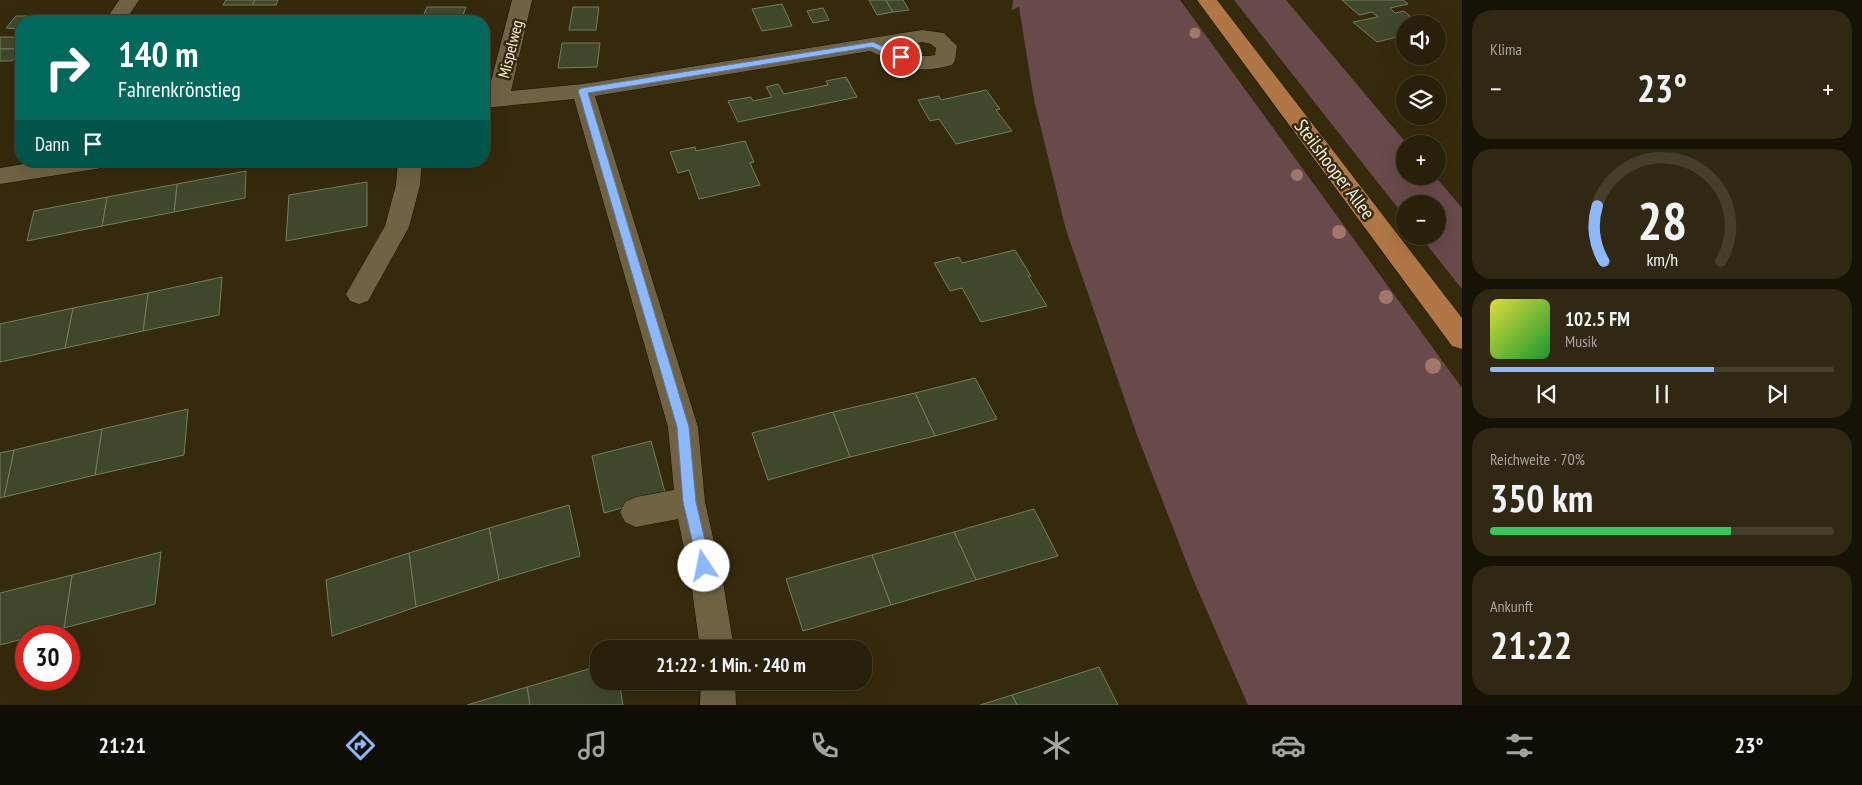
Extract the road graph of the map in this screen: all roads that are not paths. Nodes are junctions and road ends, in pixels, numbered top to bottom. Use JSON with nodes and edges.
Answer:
{"nodes":[{"id":1,"x":128,"y":0,"type":"edge"},
{"id":2,"x":522,"y":0,"type":"edge"},
{"id":3,"x":1207,"y":0,"type":"edge"},
{"id":4,"x":119,"y":15,"type":"edge"},
{"id":5,"x":873,"y":44,"type":"dead end"},
{"id":6,"x":582,"y":90,"type":"junction"},
{"id":7,"x":491,"y":99,"type":"edge"},
{"id":8,"x":40,"y":167,"type":"edge"},
{"id":9,"x":410,"y":167,"type":"edge"},
{"id":10,"x":12,"y":170,"type":"edge"},
{"id":11,"x":0,"y":196,"type":"edge"},
{"id":12,"x":359,"y":294,"type":"dead end"},
{"id":13,"x":1462,"y":338,"type":"edge"},
{"id":14,"x":690,"y":502,"type":"junction"},
{"id":15,"x":636,"y":512,"type":"dead end"},
{"id":16,"x":716,"y":640,"type":"edge"},
{"id":17,"x":718,"y":690,"type":"edge"},
{"id":18,"x":718,"y":705,"type":"edge"}],
"edges":[{"from":1,"to":4,"type":"street"},
{"from":2,"to":7,"type":"street","name":"Mispelweg"},
{"from":3,"to":13,"type":"main road","name":"Steilshooper Allee"},
{"from":5,"to":6,"type":"street"},
{"from":6,"to":7,"type":"street"},
{"from":6,"to":14,"type":"street"},
{"from":8,"to":10,"type":"street"},
{"from":9,"to":12,"type":"street"},
{"from":10,"to":11,"type":"street"},
{"from":14,"to":15,"type":"street"},
{"from":14,"to":16,"type":"street"},
{"from":17,"to":18,"type":"street"}]}
